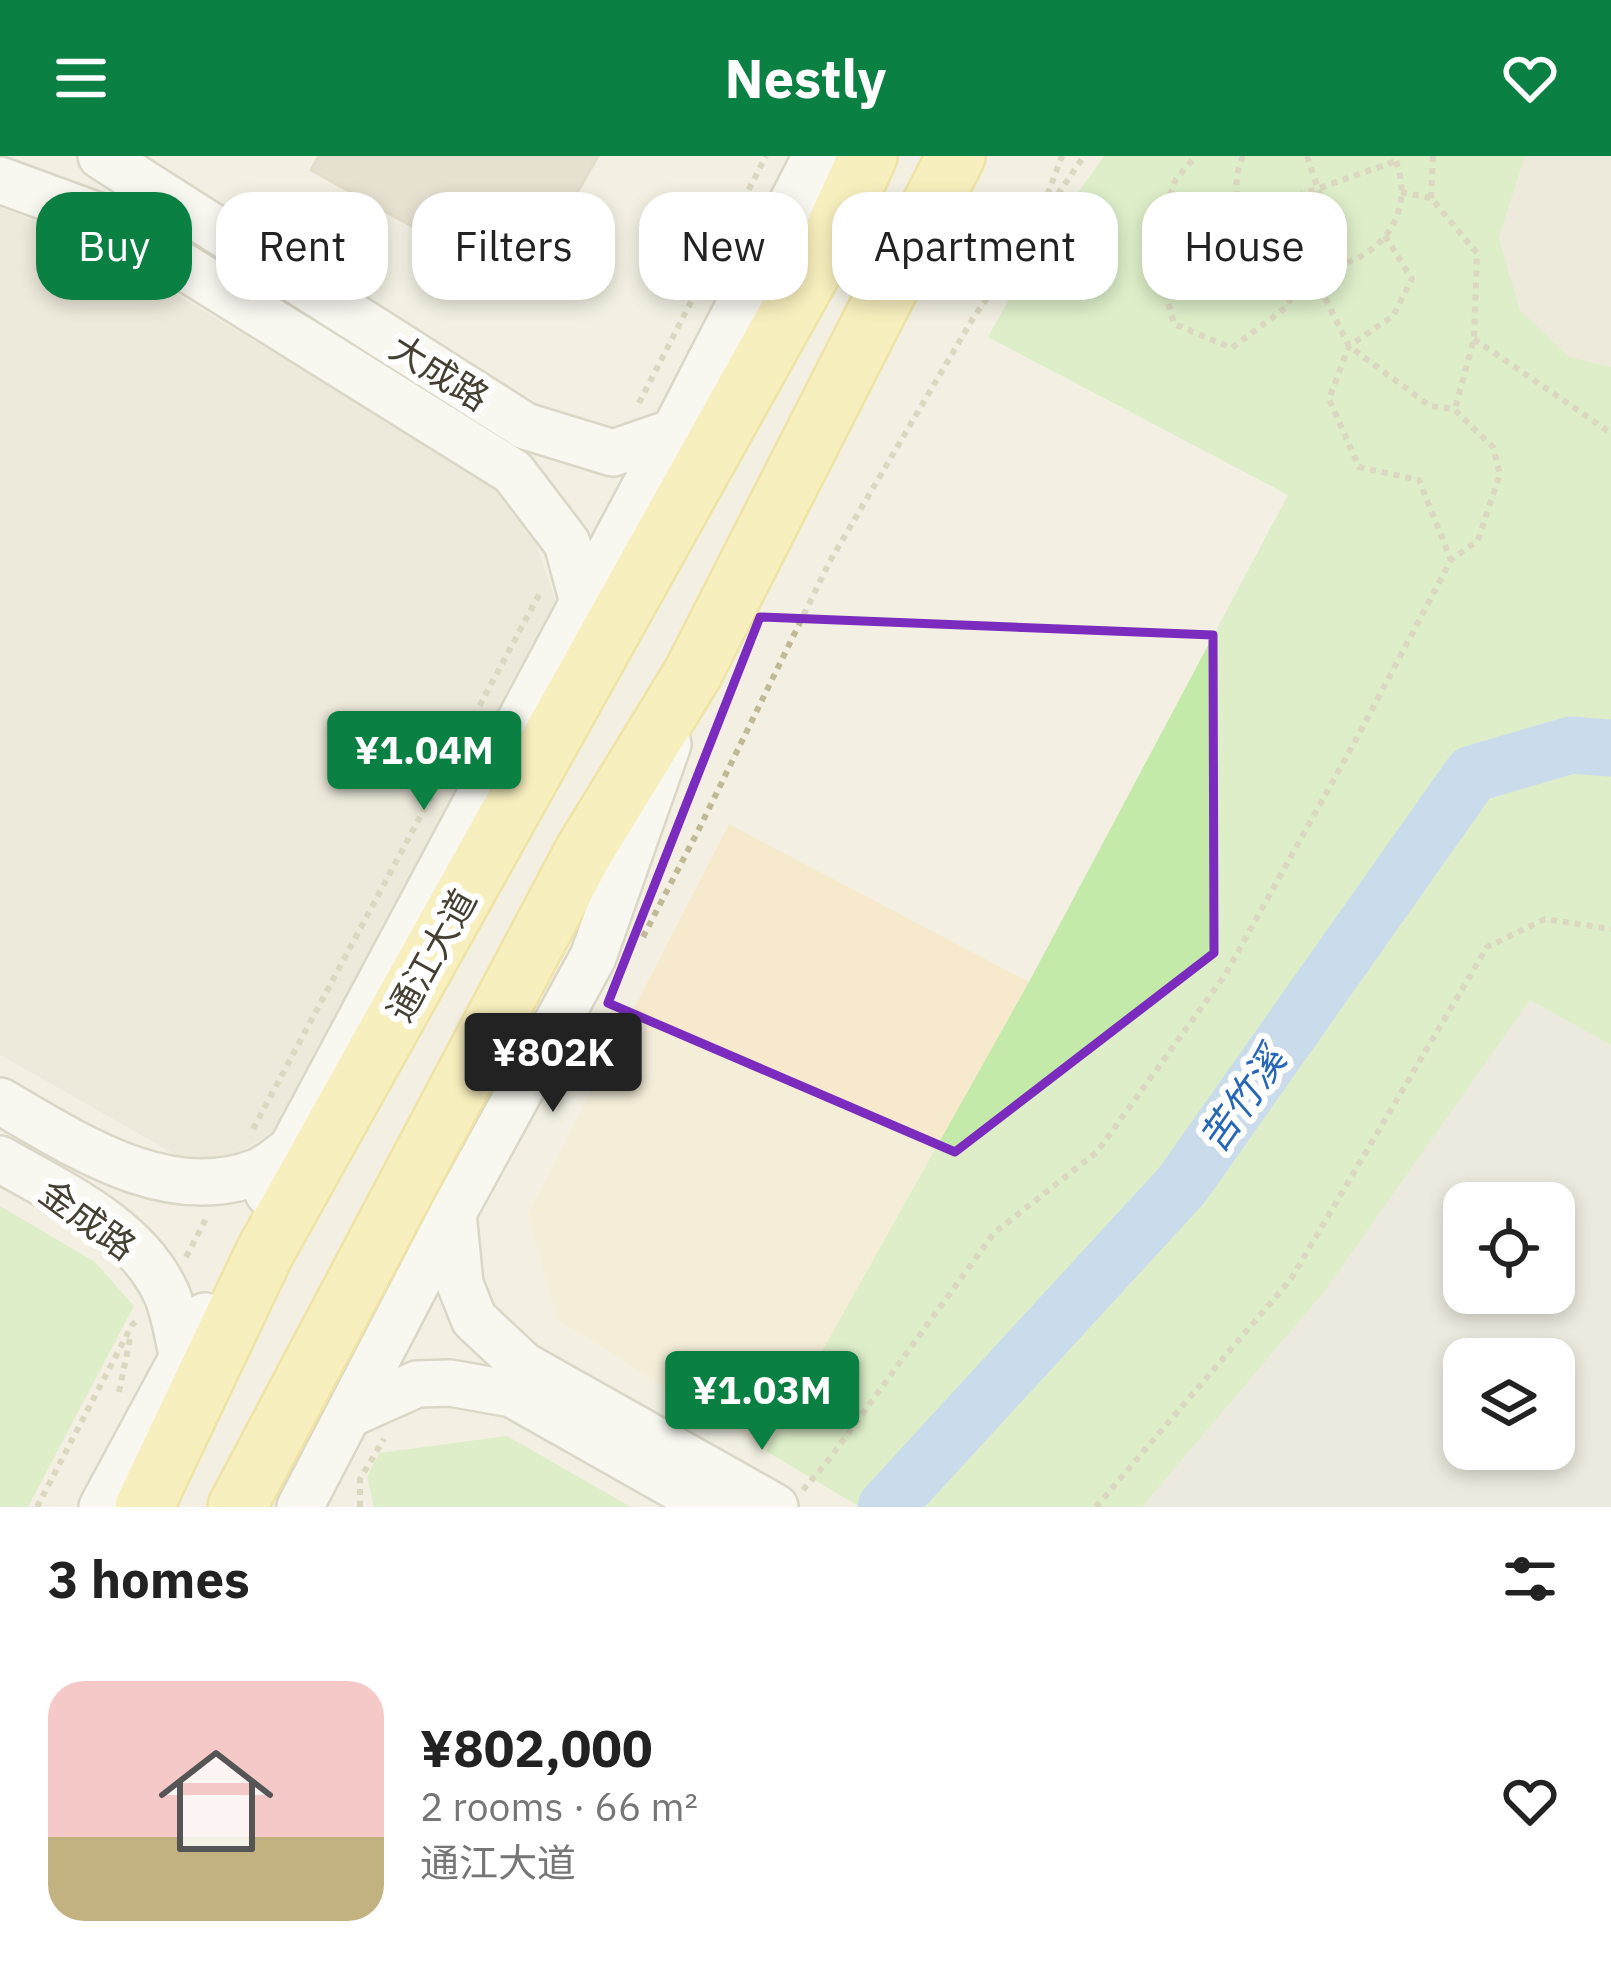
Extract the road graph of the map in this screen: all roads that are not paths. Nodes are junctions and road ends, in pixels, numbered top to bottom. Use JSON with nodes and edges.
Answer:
{"nodes":[{"id":1,"x":101,"y":156,"type":"edge"},
{"id":2,"x":816,"y":156,"type":"edge"},
{"id":3,"x":868,"y":156,"type":"edge"},
{"id":4,"x":956,"y":156,"type":"edge"},
{"id":5,"x":0,"y":180,"type":"edge"},
{"id":6,"x":674,"y":432,"type":"junction"},
{"id":7,"x":584,"y":602,"type":"junction"},
{"id":8,"x":693,"y":673,"type":"junction"},
{"id":9,"x":0,"y":1101,"type":"edge"},
{"id":10,"x":289,"y":1151,"type":"junction"},
{"id":11,"x":0,"y":1160,"type":"edge"},
{"id":12,"x":453,"y":1213,"type":"junction"},
{"id":13,"x":183,"y":1359,"type":"junction"},
{"id":14,"x":350,"y":1414,"type":"junction"},
{"id":15,"x":705,"y":1491,"type":"edge"},
{"id":16,"x":789,"y":1499,"type":"edge"},
{"id":17,"x":102,"y":1507,"type":"edge"},
{"id":18,"x":144,"y":1507,"type":"edge"},
{"id":19,"x":237,"y":1507,"type":"edge"},
{"id":20,"x":300,"y":1507,"type":"edge"}],
"edges":[{"from":1,"to":6,"type":"street","name":"大成路"},
{"from":2,"to":6,"type":"street","name":"通江大道"},
{"from":3,"to":18,"type":"main road","name":"通江大道"},
{"from":4,"to":8,"type":"main road"},
{"from":5,"to":7,"type":"street","name":"大成路"},
{"from":6,"to":7,"type":"street","name":"通江大道"},
{"from":7,"to":10,"type":"street","name":"通江大道"},
{"from":8,"to":12,"type":"street"},
{"from":8,"to":19,"type":"main road"},
{"from":9,"to":10,"type":"street","name":"金成路"},
{"from":10,"to":13,"type":"street","name":"通江大道"},
{"from":11,"to":13,"type":"street","name":"金成路"},
{"from":12,"to":14,"type":"street"},
{"from":12,"to":15,"type":"street"},
{"from":13,"to":17,"type":"street","name":"通江大道"},
{"from":14,"to":15,"type":"street"},
{"from":14,"to":20,"type":"street"},
{"from":15,"to":16,"type":"street"}]}
